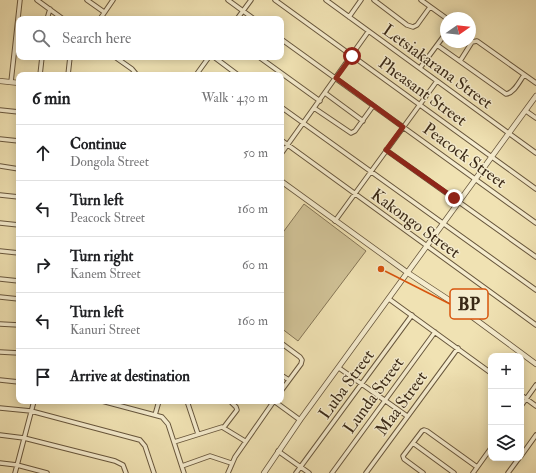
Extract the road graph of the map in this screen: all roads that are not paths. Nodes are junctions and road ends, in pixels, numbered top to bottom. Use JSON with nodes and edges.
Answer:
{"nodes":[{"id":1,"x":20,"y":0,"type":"edge"},
{"id":2,"x":37,"y":0,"type":"edge"},
{"id":3,"x":87,"y":0,"type":"edge"},
{"id":4,"x":113,"y":0,"type":"edge"},
{"id":5,"x":228,"y":0,"type":"edge"},
{"id":6,"x":251,"y":0,"type":"edge"},
{"id":7,"x":275,"y":0,"type":"edge"},
{"id":8,"x":326,"y":0,"type":"edge"},
{"id":9,"x":361,"y":0,"type":"edge"},
{"id":10,"x":374,"y":0,"type":"edge"},
{"id":11,"x":421,"y":0,"type":"edge"},
{"id":12,"x":430,"y":7,"type":"junction"},
{"id":13,"x":50,"y":9,"type":"junction"},
{"id":14,"x":243,"y":11,"type":"junction"},
{"id":15,"x":104,"y":12,"type":"junction"},
{"id":16,"x":440,"y":14,"type":"edge"},
{"id":17,"x":18,"y":16,"type":"edge"},
{"id":18,"x":48,"y":16,"type":"edge"},
{"id":19,"x":59,"y":16,"type":"edge"},
{"id":20,"x":102,"y":16,"type":"edge"},
{"id":21,"x":239,"y":16,"type":"edge"},
{"id":22,"x":250,"y":16,"type":"edge"},
{"id":23,"x":349,"y":17,"type":"junction"},
{"id":24,"x":368,"y":32,"type":"junction"},
{"id":25,"x":16,"y":36,"type":"edge"},
{"id":26,"x":284,"y":41,"type":"edge"},
{"id":27,"x":440,"y":41,"type":"edge"},
{"id":28,"x":437,"y":45,"type":"junction"},
{"id":29,"x":352,"y":56,"type":"junction"},
{"id":30,"x":42,"y":60,"type":"edge"},
{"id":31,"x":70,"y":60,"type":"edge"},
{"id":32,"x":119,"y":60,"type":"edge"},
{"id":33,"x":207,"y":60,"type":"edge"},
{"id":34,"x":218,"y":60,"type":"edge"},
{"id":35,"x":263,"y":60,"type":"edge"},
{"id":36,"x":460,"y":61,"type":"junction"},
{"id":37,"x":420,"y":68,"type":"junction"},
{"id":38,"x":40,"y":72,"type":"edge"},
{"id":39,"x":68,"y":72,"type":"edge"},
{"id":40,"x":134,"y":72,"type":"edge"},
{"id":41,"x":198,"y":72,"type":"edge"},
{"id":42,"x":234,"y":72,"type":"edge"},
{"id":43,"x":280,"y":72,"type":"edge"},
{"id":44,"x":284,"y":75,"type":"edge"},
{"id":45,"x":524,"y":75,"type":"junction"},
{"id":46,"x":336,"y":78,"type":"junction"},
{"id":47,"x":0,"y":81,"type":"edge"},
{"id":48,"x":437,"y":81,"type":"junction"},
{"id":49,"x":11,"y":82,"type":"junction"},
{"id":50,"x":16,"y":83,"type":"edge"},
{"id":51,"x":536,"y":83,"type":"edge"},
{"id":52,"x":325,"y":93,"type":"junction"},
{"id":53,"x":536,"y":96,"type":"edge"},
{"id":54,"x":320,"y":101,"type":"junction"},
{"id":55,"x":420,"y":104,"type":"junction"},
{"id":56,"x":373,"y":106,"type":"junction"},
{"id":57,"x":314,"y":108,"type":"junction"},
{"id":58,"x":284,"y":109,"type":"edge"},
{"id":59,"x":0,"y":110,"type":"edge"},
{"id":60,"x":526,"y":111,"type":"junction"},
{"id":61,"x":16,"y":112,"type":"edge"},
{"id":62,"x":536,"y":118,"type":"edge"},
{"id":63,"x":362,"y":121,"type":"junction"},
{"id":64,"x":303,"y":123,"type":"junction"},
{"id":65,"x":403,"y":127,"type":"junction"},
{"id":66,"x":509,"y":133,"type":"junction"},
{"id":67,"x":0,"y":139,"type":"edge"},
{"id":68,"x":16,"y":141,"type":"edge"},
{"id":69,"x":284,"y":142,"type":"edge"},
{"id":70,"x":287,"y":145,"type":"junction"},
{"id":71,"x":284,"y":150,"type":"edge"},
{"id":72,"x":386,"y":150,"type":"junction"},
{"id":73,"x":536,"y":153,"type":"edge"},
{"id":74,"x":492,"y":157,"type":"junction"},
{"id":75,"x":0,"y":166,"type":"edge"},
{"id":76,"x":16,"y":169,"type":"edge"},
{"id":77,"x":371,"y":172,"type":"junction"},
{"id":78,"x":476,"y":180,"type":"junction"},
{"id":79,"x":284,"y":183,"type":"edge"},
{"id":80,"x":536,"y":189,"type":"edge"},
{"id":81,"x":354,"y":194,"type":"junction"},
{"id":82,"x":0,"y":195,"type":"edge"},
{"id":83,"x":16,"y":197,"type":"edge"},
{"id":84,"x":460,"y":202,"type":"junction"},
{"id":85,"x":335,"y":220,"type":"junction"},
{"id":86,"x":0,"y":223,"type":"edge"},
{"id":87,"x":536,"y":223,"type":"edge"},
{"id":88,"x":443,"y":224,"type":"junction"},
{"id":89,"x":16,"y":225,"type":"edge"},
{"id":90,"x":427,"y":247,"type":"junction"},
{"id":91,"x":0,"y":251,"type":"edge"},
{"id":92,"x":16,"y":253,"type":"edge"},
{"id":93,"x":536,"y":256,"type":"edge"},
{"id":94,"x":407,"y":273,"type":"junction"},
{"id":95,"x":0,"y":279,"type":"edge"},
{"id":96,"x":16,"y":281,"type":"edge"},
{"id":97,"x":536,"y":290,"type":"edge"},
{"id":98,"x":0,"y":297,"type":"edge"},
{"id":99,"x":16,"y":299,"type":"edge"},
{"id":100,"x":389,"y":299,"type":"junction"},
{"id":101,"x":412,"y":316,"type":"junction"},
{"id":102,"x":0,"y":324,"type":"edge"},
{"id":103,"x":16,"y":325,"type":"edge"},
{"id":104,"x":536,"y":325,"type":"edge"},
{"id":105,"x":435,"y":332,"type":"junction"},
{"id":106,"x":284,"y":345,"type":"edge"},
{"id":107,"x":458,"y":348,"type":"junction"},
{"id":108,"x":0,"y":352,"type":"edge"},
{"id":109,"x":16,"y":353,"type":"edge"},
{"id":110,"x":536,"y":364,"type":"edge"},
{"id":111,"x":339,"y":368,"type":"junction"},
{"id":112,"x":488,"y":371,"type":"edge"},
{"id":113,"x":284,"y":377,"type":"edge"},
{"id":114,"x":0,"y":380,"type":"edge"},
{"id":115,"x":289,"y":380,"type":"junction"},
{"id":116,"x":16,"y":382,"type":"edge"},
{"id":117,"x":362,"y":384,"type":"junction"},
{"id":118,"x":536,"y":385,"type":"edge"},
{"id":119,"x":284,"y":387,"type":"edge"},
{"id":120,"x":526,"y":398,"type":"junction"},
{"id":121,"x":385,"y":400,"type":"junction"},
{"id":122,"x":524,"y":401,"type":"edge"},
{"id":123,"x":33,"y":404,"type":"edge"},
{"id":124,"x":113,"y":404,"type":"edge"},
{"id":125,"x":158,"y":404,"type":"edge"},
{"id":126,"x":188,"y":404,"type":"edge"},
{"id":127,"x":233,"y":404,"type":"edge"},
{"id":128,"x":272,"y":404,"type":"edge"},
{"id":129,"x":278,"y":404,"type":"edge"},
{"id":130,"x":536,"y":406,"type":"edge"},
{"id":131,"x":0,"y":408,"type":"edge"},
{"id":132,"x":31,"y":411,"type":"junction"},
{"id":133,"x":155,"y":415,"type":"junction"},
{"id":134,"x":407,"y":416,"type":"junction"},
{"id":135,"x":300,"y":420,"type":"junction"},
{"id":136,"x":224,"y":427,"type":"junction"},
{"id":137,"x":198,"y":434,"type":"junction"},
{"id":138,"x":0,"y":435,"type":"edge"},
{"id":139,"x":536,"y":435,"type":"edge"},
{"id":140,"x":24,"y":438,"type":"junction"},
{"id":141,"x":174,"y":442,"type":"junction"},
{"id":142,"x":245,"y":442,"type":"junction"},
{"id":143,"x":413,"y":443,"type":"junction"},
{"id":144,"x":278,"y":451,"type":"junction"},
{"id":145,"x":488,"y":452,"type":"edge"},
{"id":146,"x":524,"y":452,"type":"edge"},
{"id":147,"x":517,"y":461,"type":"edge"},
{"id":148,"x":0,"y":463,"type":"edge"},
{"id":149,"x":232,"y":463,"type":"junction"},
{"id":150,"x":17,"y":465,"type":"junction"},
{"id":151,"x":182,"y":466,"type":"junction"},
{"id":152,"x":301,"y":467,"type":"junction"},
{"id":153,"x":478,"y":467,"type":"junction"},
{"id":154,"x":15,"y":473,"type":"edge"},
{"id":155,"x":47,"y":473,"type":"edge"},
{"id":156,"x":126,"y":473,"type":"edge"},
{"id":157,"x":154,"y":473,"type":"edge"},
{"id":158,"x":184,"y":473,"type":"edge"},
{"id":159,"x":228,"y":473,"type":"edge"},
{"id":160,"x":264,"y":473,"type":"edge"},
{"id":161,"x":296,"y":473,"type":"edge"},
{"id":162,"x":309,"y":473,"type":"edge"},
{"id":163,"x":332,"y":473,"type":"edge"},
{"id":164,"x":366,"y":473,"type":"edge"},
{"id":165,"x":423,"y":473,"type":"edge"},
{"id":166,"x":454,"y":473,"type":"edge"},
{"id":167,"x":473,"y":473,"type":"edge"},
{"id":168,"x":508,"y":473,"type":"edge"}],
"edges":[{"from":1,"to":17,"type":"street"},
{"from":2,"to":13,"type":"street"},
{"from":3,"to":15,"type":"street"},
{"from":4,"to":15,"type":"street"},
{"from":5,"to":14,"type":"street"},
{"from":6,"to":14,"type":"street"},
{"from":7,"to":29,"type":"street","name":"Pheasant Street"},
{"from":8,"to":23,"type":"street","name":"Letsiakarana Street"},
{"from":9,"to":23,"type":"street"},
{"from":10,"to":12,"type":"street"},
{"from":11,"to":12,"type":"street"},
{"from":12,"to":16,"type":"street"},
{"from":13,"to":18,"type":"street"},
{"from":13,"to":19,"type":"street"},
{"from":14,"to":21,"type":"street"},
{"from":14,"to":22,"type":"street"},
{"from":15,"to":20,"type":"street"},
{"from":23,"to":24,"type":"street","name":"Letsiakarana Street"},
{"from":24,"to":29,"type":"street"},
{"from":24,"to":37,"type":"street","name":"Letsiakarana Street"},
{"from":25,"to":49,"type":"street"},
{"from":26,"to":46,"type":"street","name":"Peacock Street"},
{"from":27,"to":28,"type":"street"},
{"from":28,"to":36,"type":"street"},
{"from":28,"to":37,"type":"street"},
{"from":29,"to":46,"type":"street"},
{"from":29,"to":55,"type":"street","name":"Pheasant Street"},
{"from":30,"to":38,"type":"street"},
{"from":31,"to":39,"type":"street"},
{"from":32,"to":40,"type":"street"},
{"from":33,"to":41,"type":"street"},
{"from":34,"to":42,"type":"street"},
{"from":35,"to":43,"type":"street"},
{"from":36,"to":45,"type":"street"},
{"from":36,"to":45,"type":"street"},
{"from":37,"to":48,"type":"street","name":"Letsiakarana Street"},
{"from":44,"to":54,"type":"street"},
{"from":45,"to":51,"type":"street"},
{"from":46,"to":52,"type":"street"},
{"from":46,"to":56,"type":"street","name":"Peacock Street"},
{"from":47,"to":49,"type":"street"},
{"from":48,"to":55,"type":"street"},
{"from":48,"to":66,"type":"street","name":"Letsiakarana Street"},
{"from":49,"to":50,"type":"street"},
{"from":52,"to":54,"type":"street"},
{"from":52,"to":63,"type":"street"},
{"from":53,"to":60,"type":"street"},
{"from":54,"to":57,"type":"street"},
{"from":55,"to":65,"type":"street"},
{"from":55,"to":74,"type":"street","name":"Pheasant Street"},
{"from":56,"to":63,"type":"street"},
{"from":56,"to":65,"type":"street","name":"Peacock Street"},
{"from":57,"to":63,"type":"street"},
{"from":57,"to":64,"type":"street"},
{"from":58,"to":64,"type":"street"},
{"from":59,"to":61,"type":"street"},
{"from":60,"to":62,"type":"street"},
{"from":60,"to":66,"type":"street"},
{"from":64,"to":70,"type":"street"},
{"from":64,"to":77,"type":"street"},
{"from":65,"to":72,"type":"street"},
{"from":65,"to":78,"type":"street","name":"Peacock Street"},
{"from":66,"to":73,"type":"street","name":"Letsiakarana Street"},
{"from":66,"to":74,"type":"street"},
{"from":67,"to":68,"type":"street"},
{"from":69,"to":70,"type":"street","name":"Kakongo Street"},
{"from":70,"to":71,"type":"street"},
{"from":70,"to":81,"type":"street","name":"Kakongo Street"},
{"from":72,"to":77,"type":"street"},
{"from":72,"to":84,"type":"street"},
{"from":74,"to":78,"type":"street"},
{"from":74,"to":80,"type":"street","name":"Pheasant Street"},
{"from":75,"to":76,"type":"street"},
{"from":77,"to":81,"type":"street"},
{"from":77,"to":88,"type":"street"},
{"from":78,"to":84,"type":"street"},
{"from":78,"to":87,"type":"street","name":"Peacock Street"},
{"from":79,"to":85,"type":"street"},
{"from":81,"to":85,"type":"street"},
{"from":81,"to":90,"type":"street","name":"Kakongo Street"},
{"from":82,"to":83,"type":"street"},
{"from":84,"to":88,"type":"street"},
{"from":84,"to":93,"type":"street"},
{"from":85,"to":94,"type":"street"},
{"from":86,"to":89,"type":"street"},
{"from":88,"to":90,"type":"street"},
{"from":88,"to":97,"type":"street"},
{"from":90,"to":94,"type":"street"},
{"from":90,"to":104,"type":"street","name":"Kakongo Street"},
{"from":91,"to":92,"type":"street"},
{"from":94,"to":100,"type":"street"},
{"from":94,"to":110,"type":"street"},
{"from":95,"to":96,"type":"street"},
{"from":98,"to":99,"type":"street"},
{"from":100,"to":101,"type":"street"},
{"from":100,"to":111,"type":"street"},
{"from":101,"to":105,"type":"street"},
{"from":101,"to":117,"type":"street","name":"Luba Street"},
{"from":102,"to":103,"type":"street"},
{"from":105,"to":107,"type":"street"},
{"from":105,"to":121,"type":"street","name":"Lunda Street"},
{"from":106,"to":115,"type":"street"},
{"from":107,"to":112,"type":"street"},
{"from":107,"to":134,"type":"street","name":"Maa Street"},
{"from":108,"to":109,"type":"street"},
{"from":111,"to":117,"type":"street"},
{"from":111,"to":135,"type":"street"},
{"from":113,"to":115,"type":"street"},
{"from":114,"to":116,"type":"street"},
{"from":115,"to":119,"type":"street"},
{"from":117,"to":121,"type":"street"},
{"from":117,"to":152,"type":"street","name":"Luba Street"},
{"from":118,"to":120,"type":"street"},
{"from":120,"to":122,"type":"street"},
{"from":120,"to":130,"type":"street"},
{"from":121,"to":134,"type":"street"},
{"from":121,"to":163,"type":"street","name":"Lunda Street"},
{"from":123,"to":132,"type":"street"},
{"from":124,"to":133,"type":"street"},
{"from":125,"to":133,"type":"street"},
{"from":126,"to":137,"type":"street"},
{"from":127,"to":136,"type":"street"},
{"from":128,"to":142,"type":"street"},
{"from":129,"to":135,"type":"street"},
{"from":131,"to":132,"type":"street"},
{"from":132,"to":140,"type":"street"},
{"from":132,"to":157,"type":"street"},
{"from":133,"to":141,"type":"street"},
{"from":134,"to":164,"type":"street","name":"Maa Street"},
{"from":135,"to":144,"type":"street"},
{"from":136,"to":137,"type":"street"},
{"from":136,"to":142,"type":"street"},
{"from":137,"to":141,"type":"street"},
{"from":138,"to":140,"type":"street"},
{"from":139,"to":146,"type":"street"},
{"from":140,"to":150,"type":"street"},
{"from":140,"to":156,"type":"street"},
{"from":141,"to":151,"type":"street"},
{"from":142,"to":149,"type":"street"},
{"from":143,"to":153,"type":"street"},
{"from":143,"to":165,"type":"street"},
{"from":143,"to":166,"type":"street"},
{"from":144,"to":152,"type":"street"},
{"from":144,"to":160,"type":"street"},
{"from":145,"to":153,"type":"street"},
{"from":147,"to":168,"type":"street"},
{"from":148,"to":150,"type":"street"},
{"from":149,"to":151,"type":"street"},
{"from":149,"to":159,"type":"street"},
{"from":150,"to":154,"type":"street"},
{"from":150,"to":155,"type":"street"},
{"from":151,"to":158,"type":"street"},
{"from":152,"to":161,"type":"street","name":"Luba Street"},
{"from":152,"to":162,"type":"street"},
{"from":153,"to":167,"type":"street"}]}
